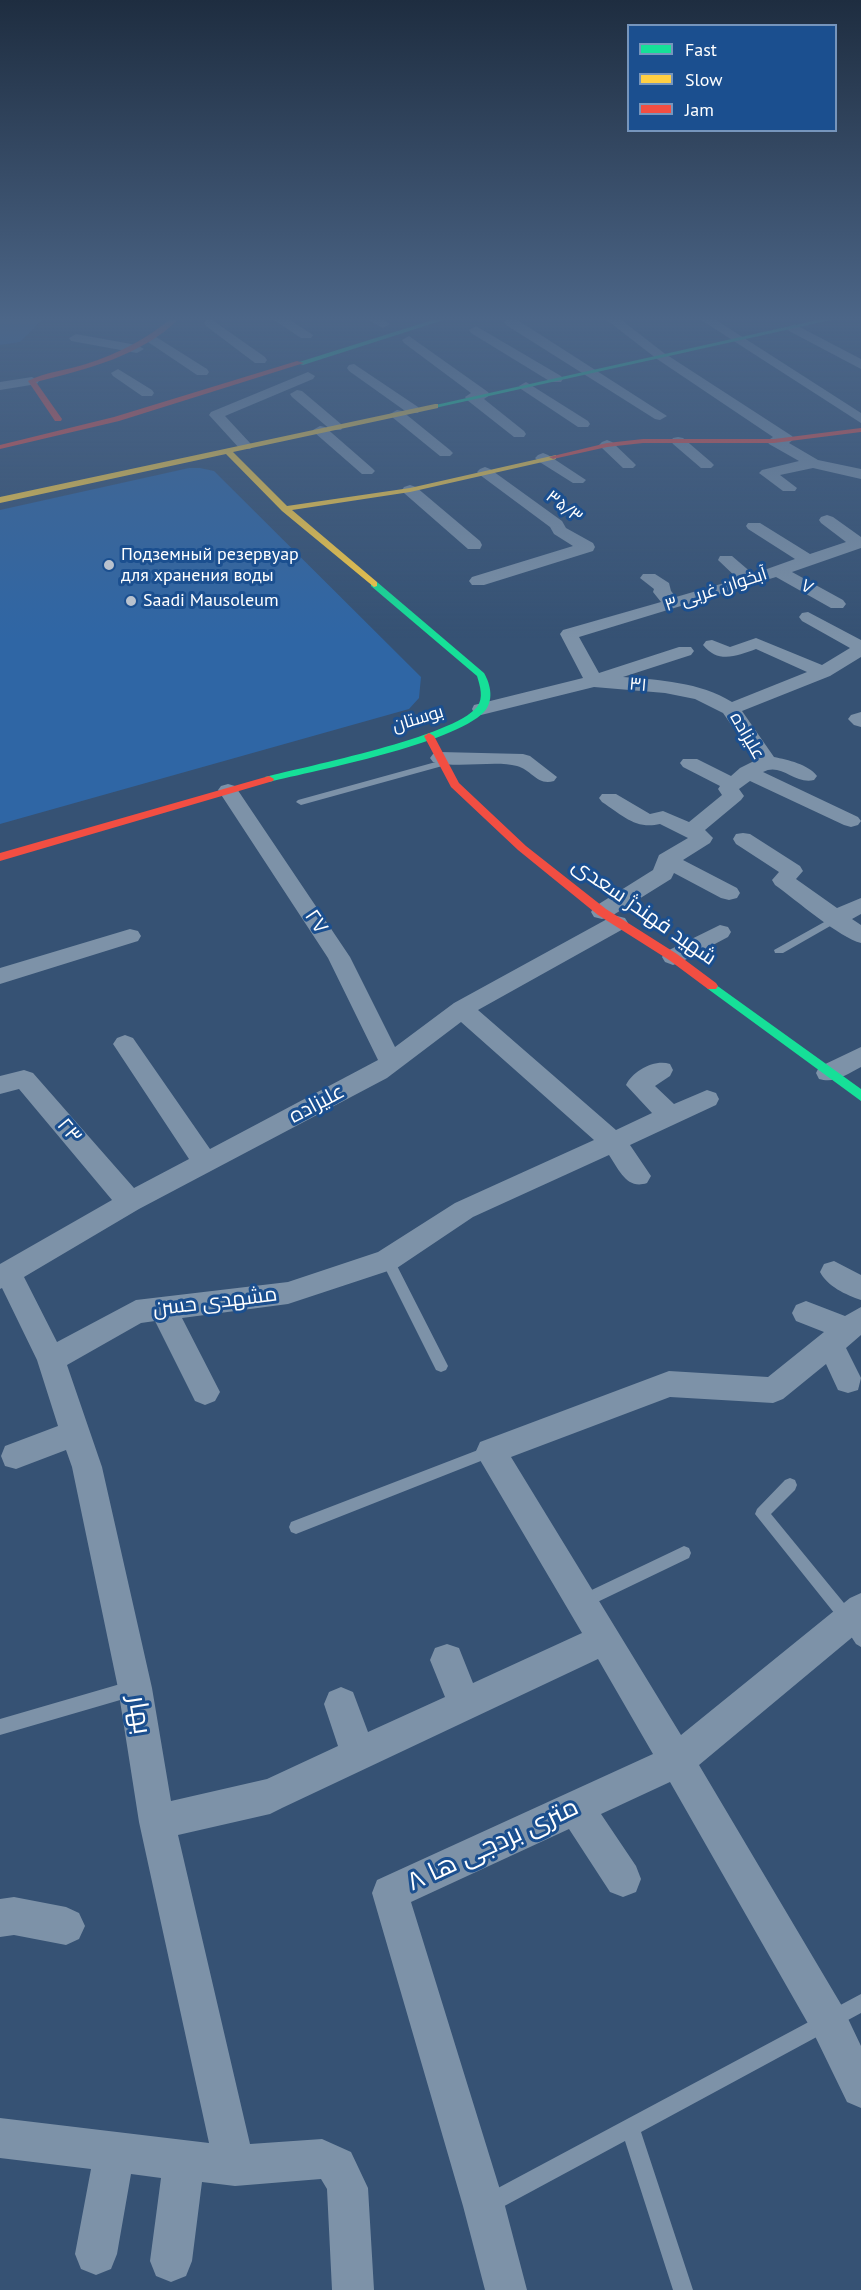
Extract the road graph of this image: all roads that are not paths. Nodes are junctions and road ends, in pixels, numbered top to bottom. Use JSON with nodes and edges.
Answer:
{"nodes":[{"id":1,"x":92,"y":425,"type":"edge"},
{"id":2,"x":225,"y":425,"type":"edge"},
{"id":3,"x":333,"y":425,"type":"edge"},
{"id":4,"x":346,"y":425,"type":"edge"},
{"id":5,"x":410,"y":425,"type":"edge"},
{"id":6,"x":509,"y":425,"type":"edge"},
{"id":7,"x":759,"y":425,"type":"edge"},
{"id":8,"x":336,"y":427,"type":"junction"},
{"id":9,"x":320,"y":430,"type":"junction"},
{"id":10,"x":861,"y":430,"type":"edge"},
{"id":11,"x":519,"y":434,"type":"dead end"},
{"id":12,"x":780,"y":440,"type":"junction"},
{"id":13,"x":678,"y":441,"type":"junction"},
{"id":14,"x":607,"y":445,"type":"junction"},
{"id":15,"x":245,"y":446,"type":"junction"},
{"id":16,"x":0,"y":447,"type":"edge"},
{"id":17,"x":227,"y":450,"type":"junction"},
{"id":18,"x":445,"y":453,"type":"dead end"},
{"id":19,"x":543,"y":458,"type":"junction"},
{"id":20,"x":813,"y":464,"type":"junction"},
{"id":21,"x":628,"y":465,"type":"dead end"},
{"id":22,"x":706,"y":465,"type":"dead end"},
{"id":23,"x":367,"y":471,"type":"dead end"},
{"id":24,"x":485,"y":472,"type":"junction"},
{"id":25,"x":861,"y":474,"type":"edge"},
{"id":26,"x":578,"y":480,"type":"dead end"},
{"id":27,"x":789,"y":488,"type":"dead end"},
{"id":28,"x":410,"y":490,"type":"junction"},
{"id":29,"x":0,"y":500,"type":"edge"},
{"id":30,"x":285,"y":509,"type":"junction"},
{"id":31,"x":827,"y":520,"type":"dead end"},
{"id":32,"x":753,"y":526,"type":"dead end"},
{"id":33,"x":860,"y":542,"type":"edge"},
{"id":34,"x":474,"y":545,"type":"dead end"},
{"id":35,"x":726,"y":560,"type":"dead end"},
{"id":36,"x":808,"y":560,"type":"junction"},
{"id":37,"x":777,"y":571,"type":"junction"},
{"id":38,"x":649,"y":578,"type":"dead end"},
{"id":39,"x":478,"y":581,"type":"dead end"},
{"id":40,"x":750,"y":581,"type":"junction"},
{"id":41,"x":672,"y":604,"type":"junction"},
{"id":42,"x":837,"y":604,"type":"dead end"},
{"id":43,"x":808,"y":617,"type":"dead end"},
{"id":44,"x":712,"y":645,"type":"dead end"},
{"id":45,"x":861,"y":648,"type":"edge"},
{"id":46,"x":685,"y":651,"type":"dead end"},
{"id":47,"x":823,"y":672,"type":"junction"},
{"id":48,"x":594,"y":681,"type":"junction"},
{"id":49,"x":482,"y":709,"type":"junction"},
{"id":50,"x":730,"y":709,"type":"junction"},
{"id":51,"x":429,"y":736,"type":"junction"},
{"id":52,"x":441,"y":761,"type":"junction"},
{"id":53,"x":767,"y":762,"type":"junction"},
{"id":54,"x":690,"y":763,"type":"dead end"},
{"id":55,"x":807,"y":776,"type":"dead end"},
{"id":56,"x":547,"y":777,"type":"dead end"},
{"id":57,"x":740,"y":778,"type":"junction"},
{"id":58,"x":228,"y":790,"type":"junction"},
{"id":59,"x":609,"y":798,"type":"dead end"},
{"id":60,"x":301,"y":802,"type":"dead end"},
{"id":61,"x":851,"y":821,"type":"dead end"},
{"id":62,"x":697,"y":835,"type":"junction"},
{"id":63,"x":743,"y":839,"type":"dead end"},
{"id":64,"x":0,"y":857,"type":"edge"},
{"id":65,"x":668,"y":860,"type":"junction"},
{"id":66,"x":729,"y":893,"type":"dead end"},
{"id":67,"x":861,"y":905,"type":"edge"},
{"id":68,"x":610,"y":918,"type":"junction"},
{"id":69,"x":836,"y":919,"type":"junction"},
{"id":70,"x":720,"y":932,"type":"dead end"},
{"id":71,"x":130,"y":936,"type":"dead end"},
{"id":72,"x":861,"y":936,"type":"edge"},
{"id":73,"x":780,"y":950,"type":"dead end"},
{"id":74,"x":673,"y":957,"type":"junction"},
{"id":75,"x":0,"y":976,"type":"edge"},
{"id":76,"x":462,"y":1009,"type":"junction"},
{"id":77,"x":125,"y":1044,"type":"dead end"},
{"id":78,"x":861,"y":1056,"type":"edge"},
{"id":79,"x":391,"y":1062,"type":"junction"},
{"id":80,"x":661,"y":1070,"type":"dead end"},
{"id":81,"x":828,"y":1073,"type":"junction"},
{"id":82,"x":0,"y":1085,"type":"edge"},
{"id":83,"x":861,"y":1096,"type":"edge"},
{"id":84,"x":707,"y":1099,"type":"dead end"},
{"id":85,"x":671,"y":1116,"type":"junction"},
{"id":86,"x":614,"y":1143,"type":"junction"},
{"id":87,"x":205,"y":1162,"type":"junction"},
{"id":88,"x":638,"y":1176,"type":"dead end"},
{"id":89,"x":130,"y":1202,"type":"junction"},
{"id":90,"x":387,"y":1260,"type":"junction"},
{"id":91,"x":834,"y":1272,"type":"dead end"},
{"id":92,"x":5,"y":1276,"type":"edge"},
{"id":93,"x":861,"y":1289,"type":"edge"},
{"id":94,"x":163,"y":1308,"type":"junction"},
{"id":95,"x":806,"y":1312,"type":"dead end"},
{"id":96,"x":847,"y":1331,"type":"edge"},
{"id":97,"x":51,"y":1360,"type":"junction"},
{"id":98,"x":441,"y":1366,"type":"dead end"},
{"id":99,"x":848,"y":1381,"type":"dead end"},
{"id":100,"x":205,"y":1392,"type":"dead end"},
{"id":101,"x":75,"y":1432,"type":"junction"},
{"id":102,"x":491,"y":1451,"type":"junction"},
{"id":103,"x":16,"y":1456,"type":"dead end"},
{"id":104,"x":789,"y":1485,"type":"dead end"},
{"id":105,"x":296,"y":1527,"type":"dead end"},
{"id":106,"x":684,"y":1552,"type":"dead end"},
{"id":107,"x":582,"y":1603,"type":"junction"},
{"id":108,"x":857,"y":1622,"type":"edge"},
{"id":109,"x":603,"y":1640,"type":"junction"},
{"id":110,"x":447,"y":1660,"type":"dead end"},
{"id":111,"x":135,"y":1688,"type":"junction"},
{"id":112,"x":341,"y":1704,"type":"dead end"},
{"id":113,"x":465,"y":1704,"type":"junction"},
{"id":114,"x":0,"y":1727,"type":"edge"},
{"id":115,"x":358,"y":1755,"type":"junction"},
{"id":116,"x":677,"y":1761,"type":"junction"},
{"id":117,"x":576,"y":1807,"type":"junction"},
{"id":118,"x":157,"y":1822,"type":"junction"},
{"id":119,"x":623,"y":1879,"type":"dead end"},
{"id":120,"x":0,"y":1918,"type":"edge"},
{"id":121,"x":66,"y":1926,"type":"dead end"},
{"id":122,"x":861,"y":2003,"type":"edge"},
{"id":123,"x":828,"y":2020,"type":"junction"},
{"id":124,"x":861,"y":2088,"type":"edge"},
{"id":125,"x":630,"y":2128,"type":"junction"},
{"id":126,"x":0,"y":2138,"type":"edge"},
{"id":127,"x":115,"y":2152,"type":"junction"},
{"id":128,"x":184,"y":2160,"type":"junction"},
{"id":129,"x":235,"y":2166,"type":"junction"},
{"id":130,"x":484,"y":2206,"type":"junction"},
{"id":131,"x":96,"y":2254,"type":"dead end"},
{"id":132,"x":171,"y":2261,"type":"dead end"},
{"id":133,"x":353,"y":2290,"type":"edge"},
{"id":134,"x":506,"y":2290,"type":"edge"},
{"id":135,"x":683,"y":2290,"type":"edge"}],
"edges":[{"from":1,"to":16,"type":"street"},
{"from":2,"to":15,"type":"street"},
{"from":3,"to":8,"type":"street"},
{"from":4,"to":8,"type":"street"},
{"from":5,"to":18,"type":"street"},
{"from":6,"to":11,"type":"street"},
{"from":7,"to":12,"type":"street"},
{"from":8,"to":9,"type":"street"},
{"from":9,"to":15,"type":"street"},
{"from":9,"to":23,"type":"street"},
{"from":10,"to":12,"type":"street"},
{"from":12,"to":13,"type":"street"},
{"from":12,"to":20,"type":"street"},
{"from":13,"to":14,"type":"street"},
{"from":13,"to":22,"type":"street"},
{"from":14,"to":19,"type":"street"},
{"from":14,"to":21,"type":"street"},
{"from":15,"to":17,"type":"street"},
{"from":17,"to":29,"type":"street"},
{"from":17,"to":30,"type":"street"},
{"from":19,"to":24,"type":"street"},
{"from":19,"to":26,"type":"street"},
{"from":20,"to":25,"type":"street"},
{"from":20,"to":27,"type":"street"},
{"from":24,"to":28,"type":"street"},
{"from":24,"to":39,"type":"street","name":"۳۵/۳"},
{"from":28,"to":30,"type":"street"},
{"from":28,"to":34,"type":"street"},
{"from":30,"to":49,"type":"street"},
{"from":31,"to":33,"type":"street"},
{"from":32,"to":36,"type":"street"},
{"from":33,"to":36,"type":"street","name":"آبخوان غربی ۳"},
{"from":35,"to":40,"type":"street"},
{"from":36,"to":37,"type":"street","name":"آبخوان غربی ۳"},
{"from":37,"to":40,"type":"street","name":"آبخوان غربی ۳"},
{"from":37,"to":42,"type":"street","name":"۷"},
{"from":38,"to":41,"type":"street"},
{"from":40,"to":41,"type":"street","name":"آبخوان غربی ۳"},
{"from":41,"to":48,"type":"street","name":"آبخوان غربی ۳"},
{"from":43,"to":45,"type":"street"},
{"from":44,"to":47,"type":"street"},
{"from":45,"to":47,"type":"street","name":"علیزاده"},
{"from":46,"to":48,"type":"street"},
{"from":47,"to":50,"type":"street","name":"علیزاده"},
{"from":48,"to":49,"type":"street"},
{"from":48,"to":50,"type":"street","name":"۳۱"},
{"from":49,"to":51,"type":"street","name":"بوستان"},
{"from":50,"to":53,"type":"street","name":"علیزاده"},
{"from":51,"to":52,"type":"street","name":"شهید فهندژ سعدی"},
{"from":51,"to":58,"type":"street","name":"بوستان"},
{"from":52,"to":56,"type":"street"},
{"from":52,"to":60,"type":"lane"},
{"from":52,"to":68,"type":"street","name":"شهید فهندژ سعدی"},
{"from":53,"to":55,"type":"street"},
{"from":53,"to":57,"type":"street","name":"علیزاده"},
{"from":54,"to":57,"type":"street"},
{"from":57,"to":61,"type":"street"},
{"from":57,"to":62,"type":"street","name":"علیزاده"},
{"from":58,"to":64,"type":"street","name":"بوستان"},
{"from":58,"to":79,"type":"street","name":"۲۷"},
{"from":59,"to":62,"type":"street"},
{"from":62,"to":65,"type":"street","name":"علیزاده"},
{"from":63,"to":69,"type":"street"},
{"from":65,"to":66,"type":"street"},
{"from":65,"to":68,"type":"street","name":"علیزاده"},
{"from":67,"to":69,"type":"street"},
{"from":68,"to":74,"type":"street","name":"شهید فهندژ سعدی"},
{"from":68,"to":76,"type":"street","name":"علیزاده"},
{"from":69,"to":72,"type":"street"},
{"from":69,"to":73,"type":"lane"},
{"from":70,"to":74,"type":"street"},
{"from":71,"to":75,"type":"street"},
{"from":74,"to":81,"type":"street","name":"شهید فهندژ سعدی"},
{"from":76,"to":79,"type":"street","name":"علیزاده"},
{"from":76,"to":86,"type":"street"},
{"from":77,"to":87,"type":"street"},
{"from":78,"to":81,"type":"street"},
{"from":79,"to":87,"type":"street","name":"علیزاده"},
{"from":80,"to":85,"type":"street"},
{"from":81,"to":83,"type":"street","name":"شهید فهندژ سعدی"},
{"from":82,"to":89,"type":"street","name":"۲۳"},
{"from":84,"to":85,"type":"street","name":"مشهدی حسن"},
{"from":85,"to":86,"type":"street","name":"مشهدی حسن"},
{"from":86,"to":88,"type":"street"},
{"from":86,"to":90,"type":"street","name":"مشهدی حسن"},
{"from":87,"to":89,"type":"street","name":"علیزاده"},
{"from":89,"to":92,"type":"street","name":"علیزاده"},
{"from":90,"to":94,"type":"street","name":"مشهدی حسن"},
{"from":90,"to":98,"type":"lane"},
{"from":91,"to":93,"type":"street"},
{"from":92,"to":97,"type":"street","name":"بهار"},
{"from":94,"to":97,"type":"street","name":"مشهدی حسن"},
{"from":94,"to":100,"type":"street"},
{"from":95,"to":96,"type":"street"},
{"from":96,"to":99,"type":"street"},
{"from":96,"to":102,"type":"street"},
{"from":97,"to":101,"type":"street","name":"بهار"},
{"from":101,"to":103,"type":"street"},
{"from":101,"to":111,"type":"street","name":"بهار"},
{"from":102,"to":105,"type":"lane"},
{"from":102,"to":107,"type":"street"},
{"from":104,"to":108,"type":"lane"},
{"from":106,"to":107,"type":"lane"},
{"from":107,"to":109,"type":"street"},
{"from":108,"to":116,"type":"street","name":"۸ متری بردجی ها"},
{"from":109,"to":113,"type":"street"},
{"from":109,"to":116,"type":"street"},
{"from":110,"to":113,"type":"street"},
{"from":111,"to":114,"type":"lane"},
{"from":111,"to":118,"type":"street","name":"بهار"},
{"from":112,"to":115,"type":"street"},
{"from":113,"to":115,"type":"street"},
{"from":115,"to":118,"type":"street"},
{"from":116,"to":117,"type":"street","name":"۸ متری بردجی ها"},
{"from":116,"to":123,"type":"street"},
{"from":117,"to":119,"type":"street"},
{"from":117,"to":130,"type":"street","name":"۸ متری بردجی ها"},
{"from":118,"to":129,"type":"street","name":"بهار"},
{"from":120,"to":121,"type":"street"},
{"from":122,"to":123,"type":"lane"},
{"from":123,"to":124,"type":"street"},
{"from":123,"to":125,"type":"lane"},
{"from":125,"to":130,"type":"lane"},
{"from":125,"to":135,"type":"lane"},
{"from":126,"to":127,"type":"street"},
{"from":127,"to":128,"type":"street"},
{"from":127,"to":131,"type":"street"},
{"from":128,"to":129,"type":"street"},
{"from":128,"to":132,"type":"street"},
{"from":129,"to":133,"type":"street"},
{"from":130,"to":134,"type":"street"}]}
